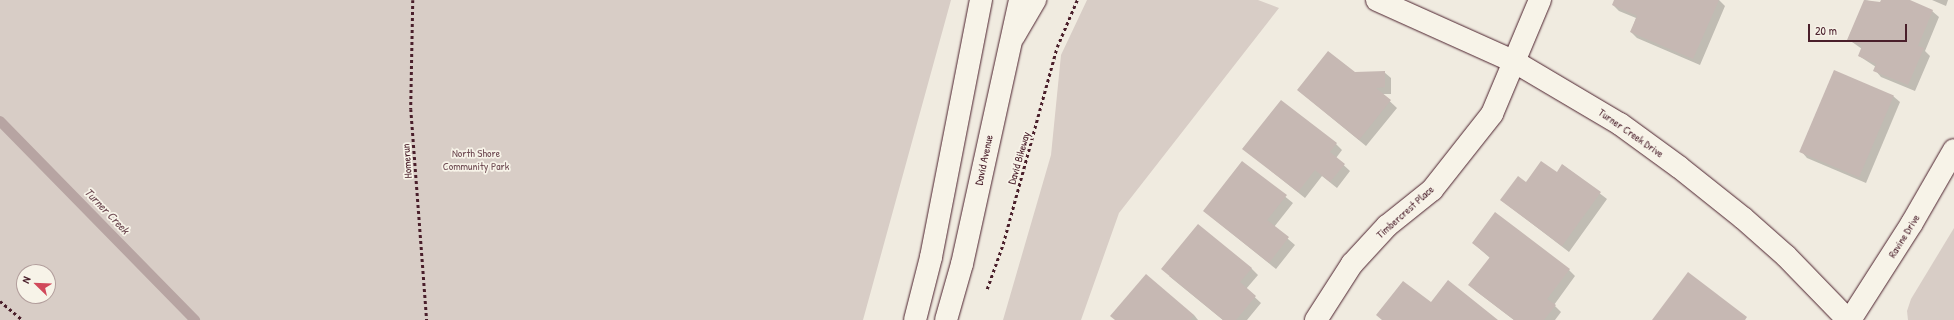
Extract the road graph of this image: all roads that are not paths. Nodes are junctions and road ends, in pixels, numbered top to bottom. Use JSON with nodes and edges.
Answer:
{"nodes":[{"id":1,"x":981,"y":0,"type":"edge"},
{"id":2,"x":1020,"y":0,"type":"edge"},
{"id":3,"x":1035,"y":0,"type":"edge"},
{"id":4,"x":1377,"y":0,"type":"edge"},
{"id":5,"x":1540,"y":0,"type":"edge"},
{"id":6,"x":1010,"y":43,"type":"junction"},
{"id":7,"x":1515,"y":62,"type":"junction"},
{"id":8,"x":1954,"y":150,"type":"edge"},
{"id":9,"x":915,"y":320,"type":"edge"},
{"id":10,"x":946,"y":320,"type":"edge"},
{"id":11,"x":1316,"y":320,"type":"edge"},
{"id":12,"x":1849,"y":320,"type":"edge"}],
"edges":[{"from":1,"to":9,"type":"street"},
{"from":2,"to":6,"type":"street","name":"David Avenue"},
{"from":3,"to":6,"type":"street"},
{"from":4,"to":7,"type":"street","name":"Turner Creek Drive"},
{"from":5,"to":7,"type":"street","name":"Timbercrest Place"},
{"from":6,"to":10,"type":"street","name":"David Avenue"},
{"from":7,"to":11,"type":"street","name":"Timbercrest Place"},
{"from":7,"to":12,"type":"street","name":"Turner Creek Drive"},
{"from":8,"to":12,"type":"street","name":"Ravine Drive"}]}
